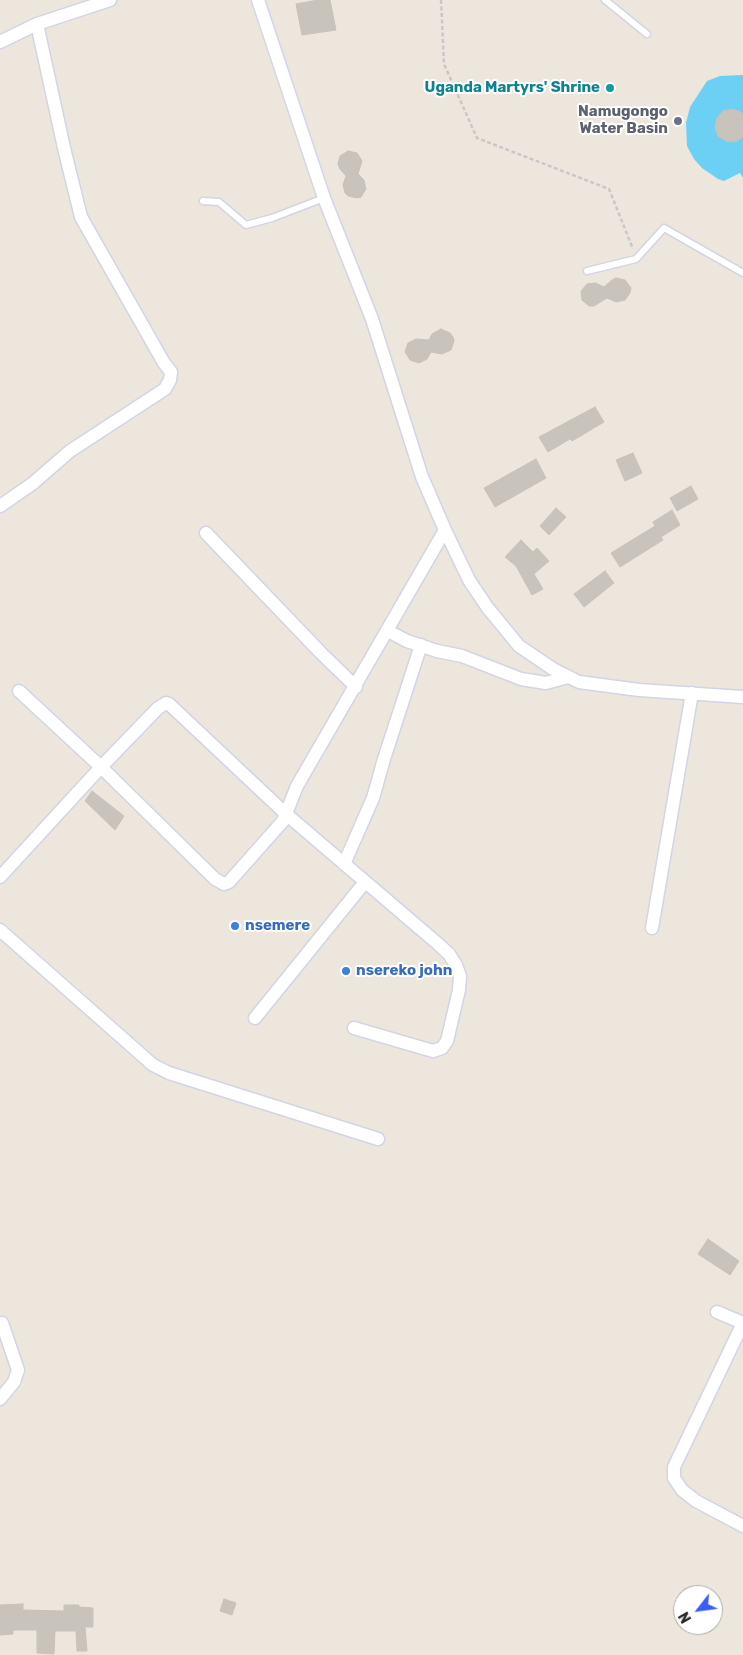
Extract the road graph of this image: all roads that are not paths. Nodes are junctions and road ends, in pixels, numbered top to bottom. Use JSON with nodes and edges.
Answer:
{"nodes":[{"id":1,"x":110,"y":0,"type":"edge"},
{"id":2,"x":258,"y":0,"type":"edge"},
{"id":3,"x":605,"y":0,"type":"edge"},
{"id":4,"x":37,"y":24,"type":"junction"},
{"id":5,"x":647,"y":34,"type":"dead end"},
{"id":6,"x":0,"y":42,"type":"edge"},
{"id":7,"x":324,"y":198,"type":"junction"},
{"id":8,"x":203,"y":201,"type":"dead end"},
{"id":9,"x":587,"y":271,"type":"dead end"},
{"id":10,"x":743,"y":273,"type":"edge"},
{"id":11,"x":0,"y":506,"type":"edge"},
{"id":12,"x":445,"y":530,"type":"junction"},
{"id":13,"x":206,"y":533,"type":"dead end"},
{"id":14,"x":388,"y":631,"type":"junction"},
{"id":15,"x":421,"y":645,"type":"junction"},
{"id":16,"x":568,"y":677,"type":"junction"},
{"id":17,"x":356,"y":687,"type":"junction"},
{"id":18,"x":19,"y":691,"type":"dead end"},
{"id":19,"x":692,"y":692,"type":"junction"},
{"id":20,"x":743,"y":697,"type":"edge"},
{"id":21,"x":101,"y":767,"type":"junction"},
{"id":22,"x":286,"y":814,"type":"junction"},
{"id":23,"x":344,"y":864,"type":"junction"},
{"id":24,"x":0,"y":877,"type":"edge"},
{"id":25,"x":365,"y":882,"type":"junction"},
{"id":26,"x":652,"y":928,"type":"dead end"},
{"id":27,"x":0,"y":930,"type":"edge"},
{"id":28,"x":255,"y":1018,"type":"dead end"},
{"id":29,"x":354,"y":1028,"type":"dead end"},
{"id":30,"x":378,"y":1139,"type":"dead end"},
{"id":31,"x":717,"y":1312,"type":"dead end"},
{"id":32,"x":743,"y":1323,"type":"edge"},
{"id":33,"x":2,"y":1324,"type":"dead end"},
{"id":34,"x":0,"y":1399,"type":"edge"},
{"id":35,"x":743,"y":1526,"type":"edge"}],
"edges":[{"from":1,"to":4,"type":"street"},
{"from":2,"to":7,"type":"street"},
{"from":3,"to":5,"type":"lane"},
{"from":4,"to":6,"type":"street"},
{"from":4,"to":11,"type":"street"},
{"from":7,"to":8,"type":"lane"},
{"from":7,"to":12,"type":"street"},
{"from":9,"to":10,"type":"lane"},
{"from":12,"to":14,"type":"street"},
{"from":12,"to":16,"type":"street"},
{"from":13,"to":17,"type":"street"},
{"from":14,"to":15,"type":"street"},
{"from":14,"to":17,"type":"street"},
{"from":15,"to":16,"type":"street"},
{"from":15,"to":23,"type":"street"},
{"from":16,"to":19,"type":"street"},
{"from":17,"to":22,"type":"street"},
{"from":18,"to":21,"type":"street"},
{"from":19,"to":20,"type":"street"},
{"from":19,"to":26,"type":"street"},
{"from":21,"to":22,"type":"street"},
{"from":21,"to":22,"type":"street"},
{"from":21,"to":24,"type":"street"},
{"from":22,"to":23,"type":"street"},
{"from":23,"to":25,"type":"street"},
{"from":25,"to":28,"type":"street"},
{"from":25,"to":29,"type":"street"},
{"from":27,"to":30,"type":"street"},
{"from":31,"to":32,"type":"street"},
{"from":32,"to":35,"type":"street"},
{"from":33,"to":34,"type":"street"}]}
